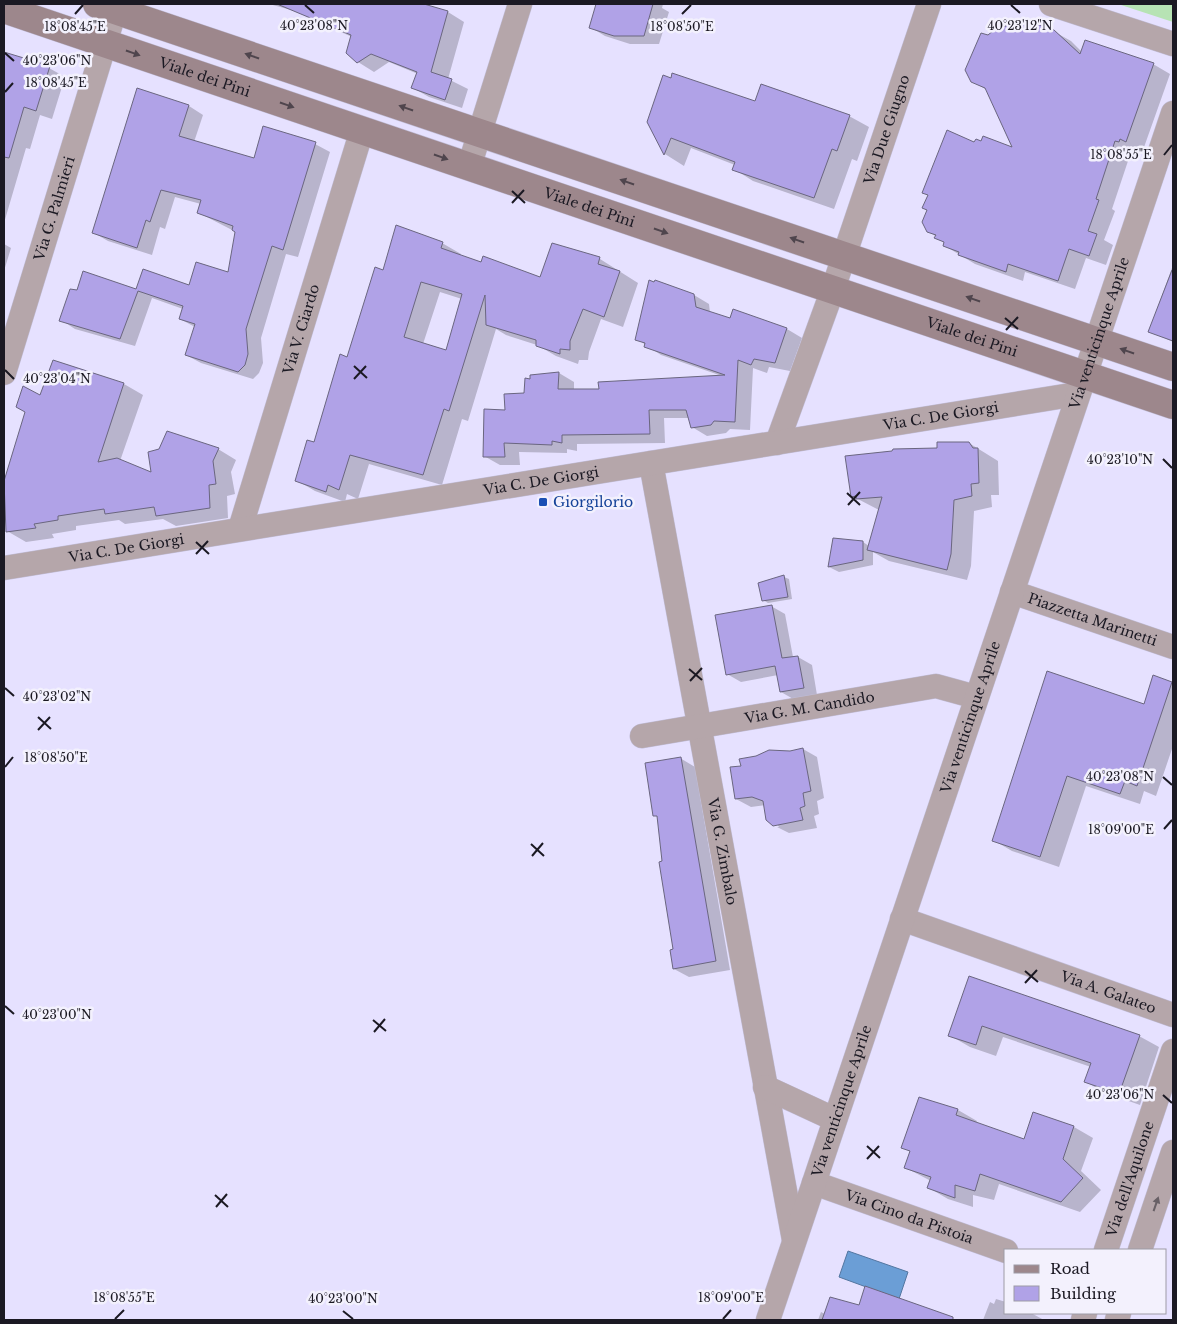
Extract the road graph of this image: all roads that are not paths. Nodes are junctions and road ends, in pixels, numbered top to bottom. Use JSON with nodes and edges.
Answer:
{"nodes":[{"id":1,"x":520,"y":4,"type":"edge"},
{"id":2,"x":929,"y":4,"type":"edge"},
{"id":3,"x":1051,"y":4,"type":"edge"},
{"id":4,"x":110,"y":6,"type":"edge"},
{"id":5,"x":4,"y":9,"type":"edge"},
{"id":6,"x":105,"y":43,"type":"junction"},
{"id":7,"x":1173,"y":44,"type":"edge"},
{"id":8,"x":1173,"y":113,"type":"edge"},
{"id":9,"x":362,"y":130,"type":"junction"},
{"id":10,"x":480,"y":133,"type":"junction"},
{"id":11,"x":469,"y":167,"type":"junction"},
{"id":12,"x":843,"y":255,"type":"junction"},
{"id":13,"x":833,"y":289,"type":"junction"},
{"id":14,"x":8,"y":338,"type":"edge"},
{"id":15,"x":1096,"y":340,"type":"junction"},
{"id":16,"x":1173,"y":367,"type":"edge"},
{"id":17,"x":4,"y":373,"type":"edge"},
{"id":18,"x":1081,"y":384,"type":"junction"},
{"id":19,"x":1173,"y":405,"type":"edge"},
{"id":20,"x":777,"y":443,"type":"junction"},
{"id":21,"x":651,"y":463,"type":"junction"},
{"id":22,"x":240,"y":530,"type":"junction"},
{"id":23,"x":4,"y":568,"type":"edge"},
{"id":24,"x":1012,"y":592,"type":"junction"},
{"id":25,"x":1173,"y":647,"type":"edge"},
{"id":26,"x":976,"y":697,"type":"junction"},
{"id":27,"x":700,"y":726,"type":"junction"},
{"id":28,"x":642,"y":736,"type":"dead end"},
{"id":29,"x":902,"y":919,"type":"junction"},
{"id":30,"x":1173,"y":1015,"type":"edge"},
{"id":31,"x":1173,"y":1051,"type":"edge"},
{"id":32,"x":764,"y":1087,"type":"junction"},
{"id":33,"x":834,"y":1119,"type":"junction"},
{"id":34,"x":1173,"y":1152,"type":"edge"},
{"id":35,"x":814,"y":1183,"type":"junction"},
{"id":36,"x":794,"y":1240,"type":"junction"},
{"id":37,"x":1106,"y":1249,"type":"edge"},
{"id":38,"x":1140,"y":1249,"type":"edge"},
{"id":39,"x":1004,"y":1250,"type":"edge"},
{"id":40,"x":768,"y":1320,"type":"edge"}],
"edges":[{"from":1,"to":10,"type":"street"},
{"from":2,"to":12,"type":"street","name":"Via Due Giugno"},
{"from":3,"to":7,"type":"street"},
{"from":4,"to":6,"type":"street","name":"Via G. Palmieri"},
{"from":10,"to":4,"type":"street","one_way":true},
{"from":5,"to":6,"type":"street","name":"Viale dei Pini"},
{"from":6,"to":9,"type":"street","name":"Viale dei Pini","one_way":true},
{"from":6,"to":14,"type":"street","name":"Via G. Palmieri"},
{"from":8,"to":15,"type":"street","name":"Via venticinque Aprile"},
{"from":9,"to":11,"type":"street","name":"Viale dei Pini","one_way":true},
{"from":9,"to":22,"type":"street","name":"Via V. Ciardo"},
{"from":10,"to":11,"type":"street"},
{"from":12,"to":10,"type":"street","one_way":true},
{"from":11,"to":13,"type":"street","name":"Viale dei Pini","one_way":true},
{"from":12,"to":13,"type":"street","name":"Via Due Giugno"},
{"from":15,"to":12,"type":"street","one_way":true},
{"from":13,"to":18,"type":"street","name":"Viale dei Pini"},
{"from":13,"to":20,"type":"street","name":"Via Due Giugno"},
{"from":14,"to":17,"type":"street","name":"Via G. Palmieri"},
{"from":16,"to":15,"type":"street","one_way":true},
{"from":15,"to":18,"type":"street","name":"Via venticinque Aprile"},
{"from":18,"to":19,"type":"street","name":"Viale dei Pini"},
{"from":18,"to":20,"type":"street","name":"Via C. De Giorgi"},
{"from":18,"to":24,"type":"street","name":"Via venticinque Aprile"},
{"from":20,"to":21,"type":"street","name":"Via C. De Giorgi"},
{"from":21,"to":22,"type":"street","name":"Via C. De Giorgi"},
{"from":21,"to":27,"type":"street","name":"Via G. Zimbalo"},
{"from":22,"to":23,"type":"street","name":"Via C. De Giorgi"},
{"from":24,"to":25,"type":"street","name":"Piazzetta Marinetti"},
{"from":24,"to":26,"type":"street","name":"Via venticinque Aprile"},
{"from":26,"to":27,"type":"street","name":"Via G. M. Candido"},
{"from":26,"to":29,"type":"street","name":"Via venticinque Aprile"},
{"from":27,"to":28,"type":"street","name":"Via G. M. Candido"},
{"from":27,"to":32,"type":"street","name":"Via G. Zimbalo"},
{"from":29,"to":30,"type":"street","name":"Via A. Galateo"},
{"from":29,"to":33,"type":"street","name":"Via venticinque Aprile"},
{"from":31,"to":37,"type":"street","name":"Via dell'Aquilone"},
{"from":32,"to":33,"type":"street"},
{"from":32,"to":36,"type":"street","name":"Via G. Zimbalo"},
{"from":33,"to":35,"type":"street","name":"Via venticinque Aprile"},
{"from":38,"to":34,"type":"street","one_way":true},
{"from":35,"to":36,"type":"street","name":"Via venticinque Aprile"},
{"from":35,"to":39,"type":"street","name":"Via Cino da Pistoia"},
{"from":36,"to":40,"type":"street","name":"Via venticinque Aprile"}]}
